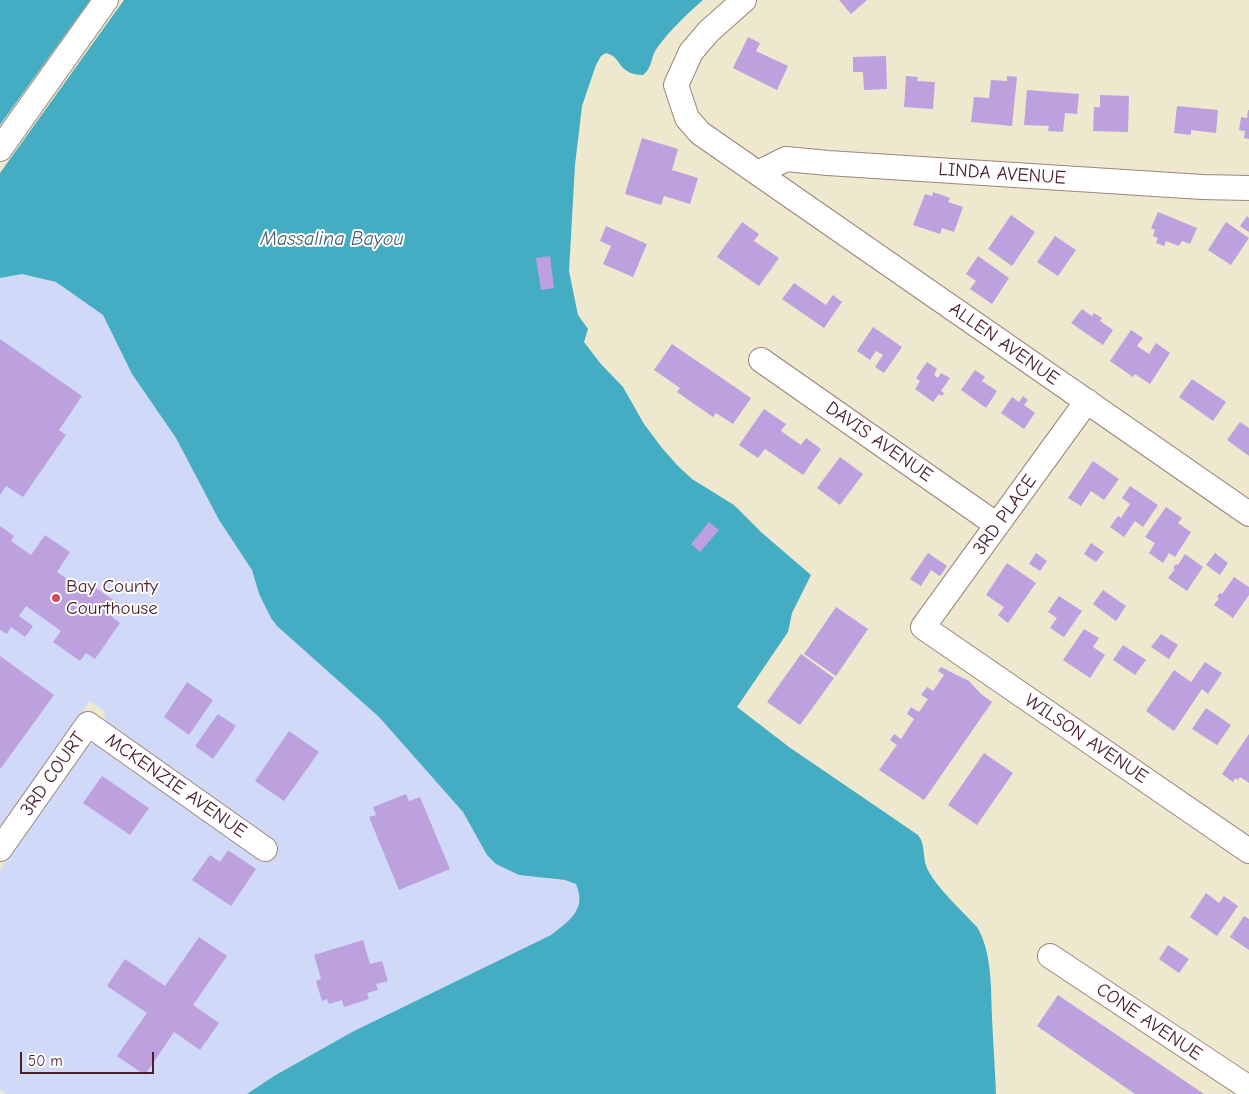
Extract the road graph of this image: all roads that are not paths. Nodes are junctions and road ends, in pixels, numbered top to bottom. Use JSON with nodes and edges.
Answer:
{"nodes":[{"id":1,"x":106,"y":0,"type":"edge"},
{"id":2,"x":744,"y":0,"type":"edge"},
{"id":3,"x":0,"y":150,"type":"edge"},
{"id":4,"x":758,"y":173,"type":"junction"},
{"id":5,"x":1249,"y":188,"type":"edge"},
{"id":6,"x":761,"y":360,"type":"dead end"},
{"id":7,"x":1087,"y":402,"type":"junction"},
{"id":8,"x":1249,"y":514,"type":"edge"},
{"id":9,"x":998,"y":525,"type":"junction"},
{"id":10,"x":922,"y":628,"type":"joint"},
{"id":11,"x":88,"y":724,"type":"joint"},
{"id":12,"x":0,"y":848,"type":"edge"},
{"id":13,"x":265,"y":849,"type":"dead end"},
{"id":14,"x":1249,"y":851,"type":"edge"},
{"id":15,"x":1050,"y":956,"type":"dead end"},
{"id":16,"x":1249,"y":1088,"type":"edge"}],
"edges":[{"from":1,"to":3,"type":"street"},
{"from":2,"to":4,"type":"street","name":"ALLEN AVENUE"},
{"from":4,"to":5,"type":"street","name":"LINDA AVENUE"},
{"from":4,"to":7,"type":"street","name":"ALLEN AVENUE"},
{"from":6,"to":9,"type":"street","name":"DAVIS AVENUE"},
{"from":7,"to":8,"type":"street","name":"ALLEN AVENUE"},
{"from":7,"to":9,"type":"street","name":"3RD PLACE"},
{"from":9,"to":10,"type":"street","name":"3RD PLACE"},
{"from":10,"to":14,"type":"street","name":"WILSON AVENUE"},
{"from":11,"to":12,"type":"street","name":"3RD COURT"},
{"from":11,"to":13,"type":"street","name":"MCKENZIE AVENUE"},
{"from":15,"to":16,"type":"street","name":"CONE AVENUE"}]}
